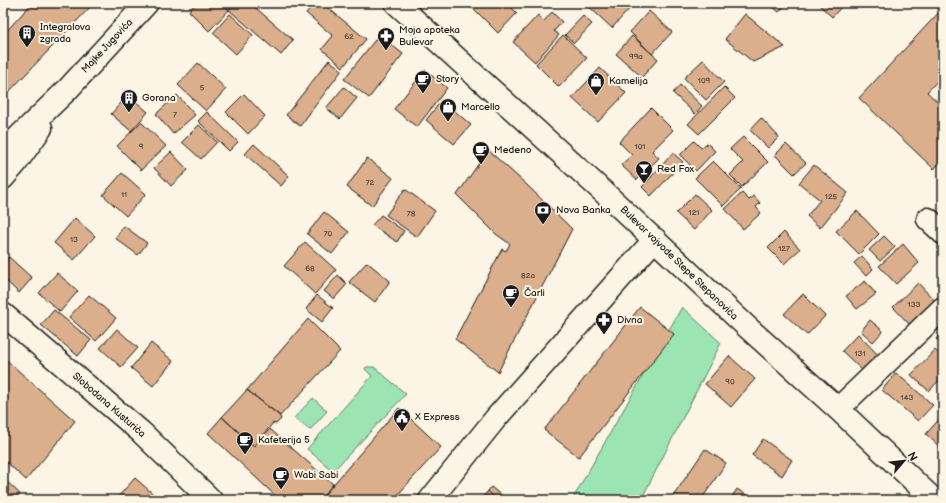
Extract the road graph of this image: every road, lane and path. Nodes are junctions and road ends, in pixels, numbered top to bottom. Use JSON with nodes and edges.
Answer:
{"nodes":[{"id":1,"x":147,"y":3,"type":"edge"},
{"id":2,"x":396,"y":3,"type":"edge"},
{"id":3,"x":68,"y":89,"type":"junction"},
{"id":4,"x":3,"y":152,"type":"edge"},
{"id":5,"x":3,"y":178,"type":"edge"},
{"id":6,"x":655,"y":239,"type":"junction"},
{"id":7,"x":943,"y":308,"type":"edge"},
{"id":8,"x":3,"y":314,"type":"edge"},
{"id":9,"x":838,"y":409,"type":"junction"},
{"id":10,"x":926,"y":497,"type":"edge"},
{"id":11,"x":211,"y":500,"type":"edge"},
{"id":12,"x":430,"y":500,"type":"edge"}],
"edges":[{"from":1,"to":3,"type":"street","name":"Majke Jugovića"},
{"from":2,"to":6,"type":"street","name":"Bulevar vojvode Stepe Stepanovića"},
{"from":3,"to":4,"type":"street","name":"Majke Jugovića"},
{"from":3,"to":5,"type":"street","name":"Majke Jugovića"},
{"from":6,"to":9,"type":"street","name":"Bulevar vojvode Stepe Stepanovića"},
{"from":6,"to":12,"type":"street"},
{"from":7,"to":9,"type":"street"},
{"from":8,"to":11,"type":"street","name":"Slobodana Kusturića"},
{"from":9,"to":10,"type":"street","name":"Bulevar vojvode Stepe Stepanovića"}]}
